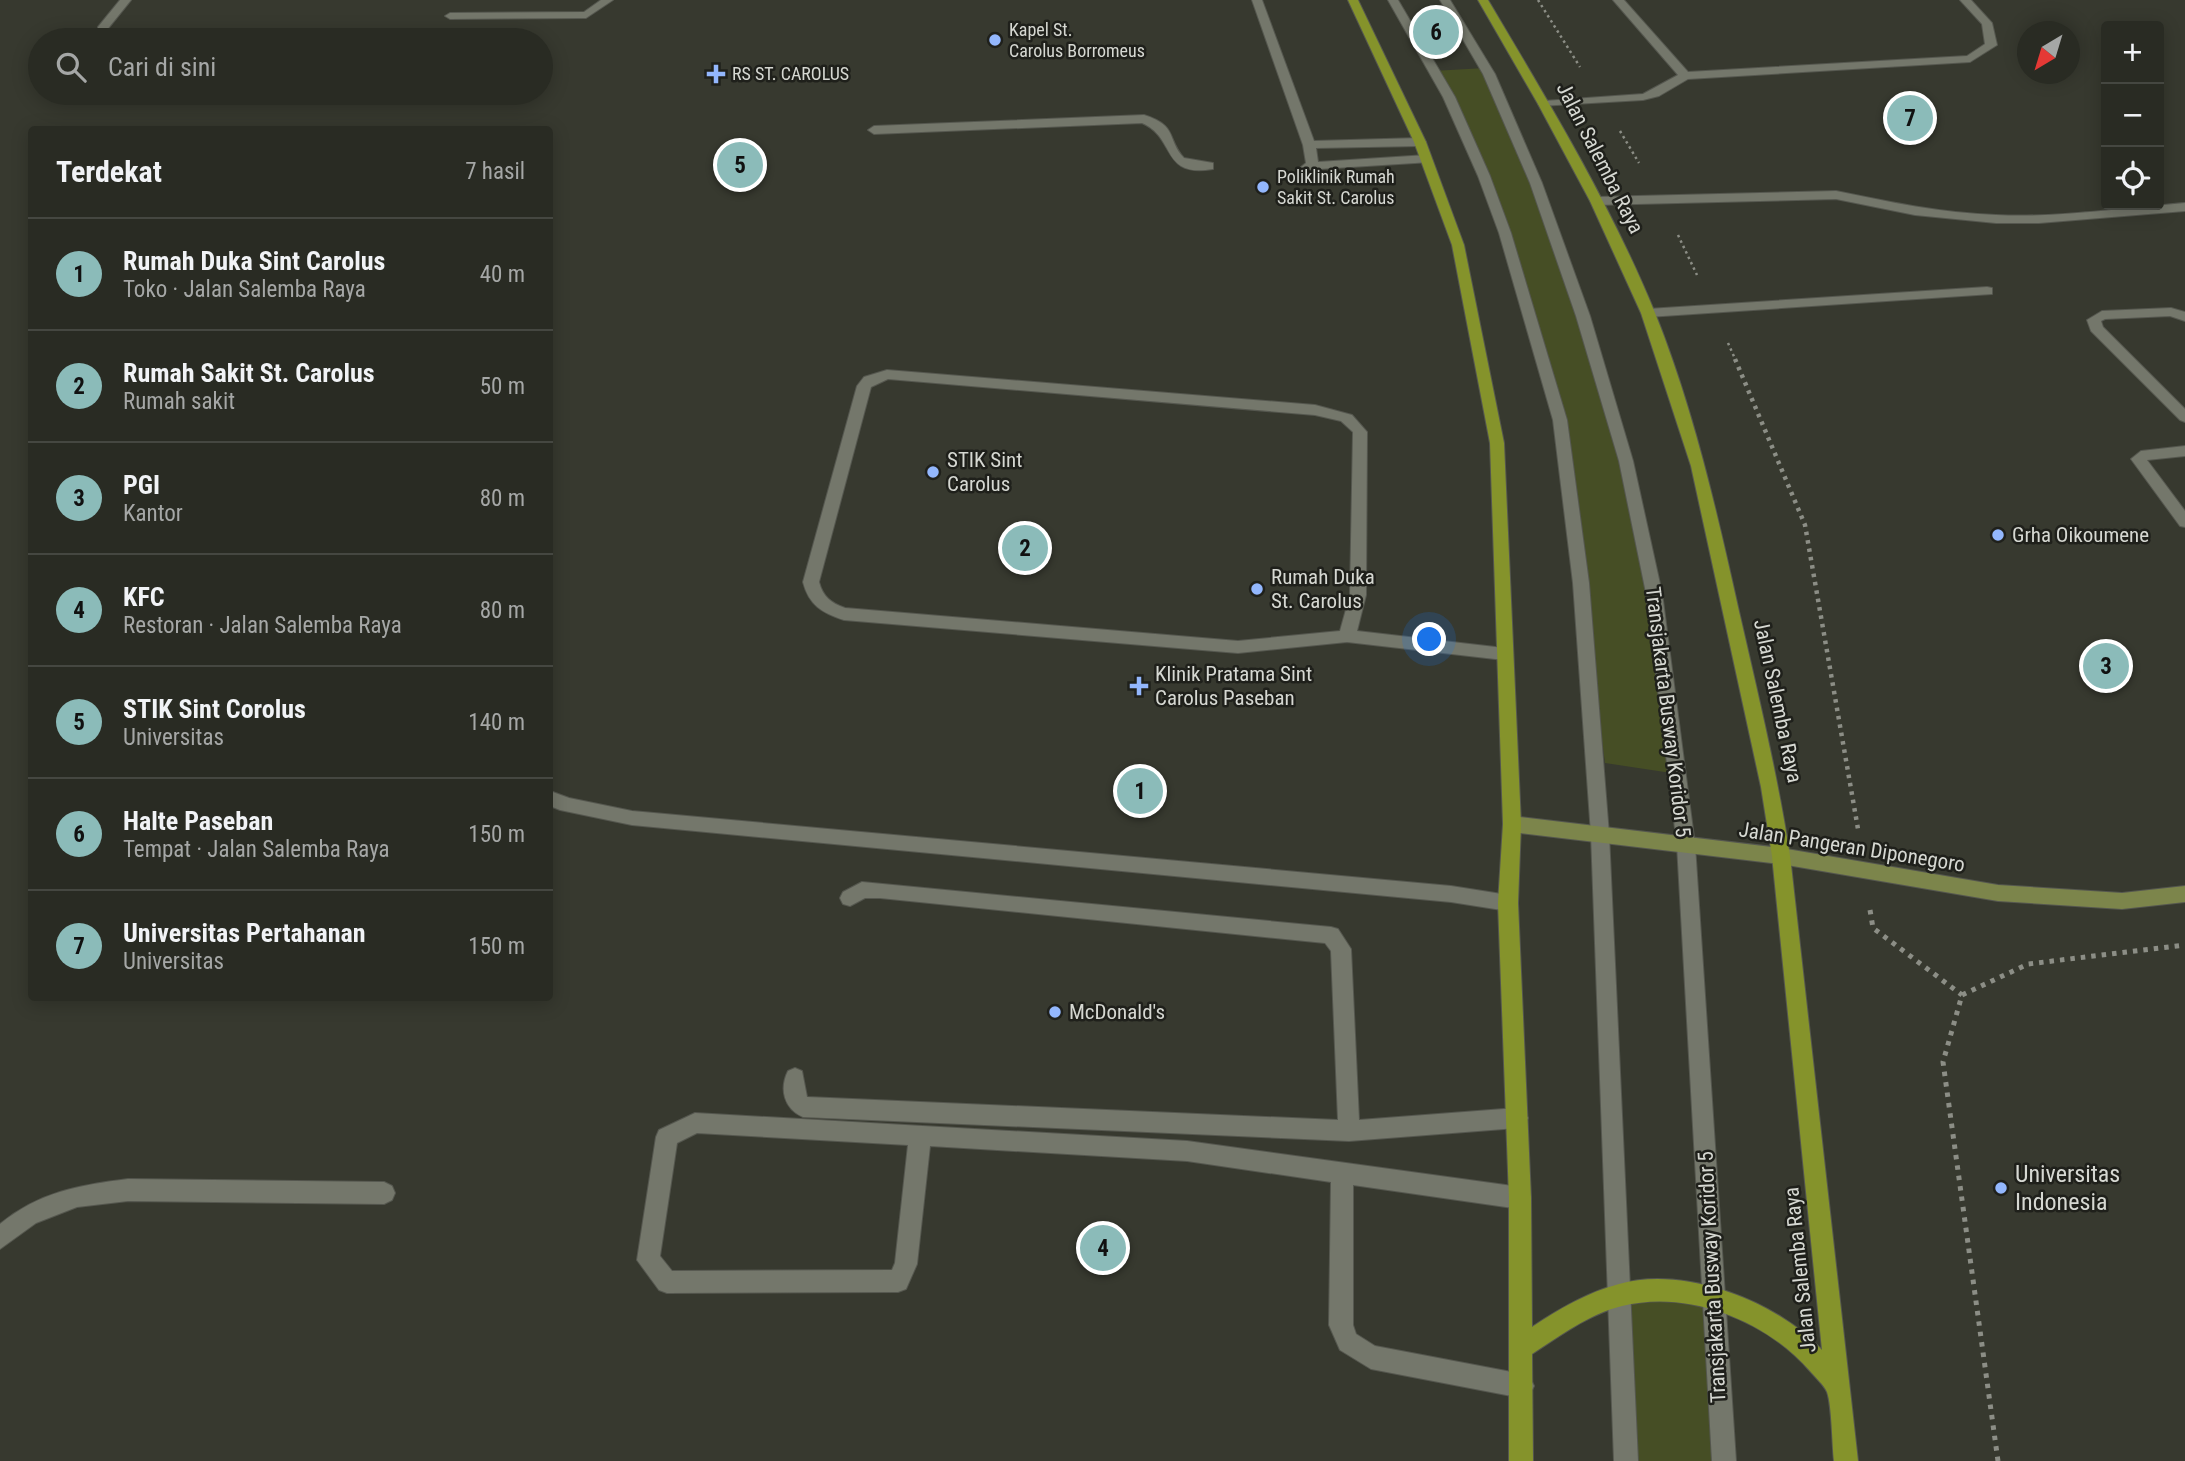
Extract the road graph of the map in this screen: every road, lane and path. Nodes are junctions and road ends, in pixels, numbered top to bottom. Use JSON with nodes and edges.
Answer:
{"nodes":[{"id":1,"x":126,"y":0,"type":"edge"},
{"id":2,"x":608,"y":0,"type":"edge"},
{"id":3,"x":1257,"y":0,"type":"edge"},
{"id":4,"x":1353,"y":0,"type":"edge"},
{"id":5,"x":1393,"y":0,"type":"edge"},
{"id":6,"x":1445,"y":0,"type":"edge"},
{"id":7,"x":1483,"y":0,"type":"edge"},
{"id":8,"x":1538,"y":0,"type":"edge"},
{"id":9,"x":1618,"y":0,"type":"edge"},
{"id":10,"x":1965,"y":0,"type":"edge"},
{"id":11,"x":450,"y":16,"type":"dead end"},
{"id":12,"x":103,"y":28,"type":"edge"},
{"id":13,"x":1685,"y":76,"type":"junction"},
{"id":14,"x":1601,"y":100,"type":"junction"},
{"id":15,"x":1544,"y":104,"type":"junction"},
{"id":16,"x":874,"y":130,"type":"dead end"},
{"id":17,"x":1420,"y":142,"type":"junction"},
{"id":18,"x":1308,"y":145,"type":"junction"},
{"id":19,"x":1427,"y":159,"type":"junction"},
{"id":20,"x":1209,"y":166,"type":"dead end"},
{"id":21,"x":1661,"y":200,"type":"junction"},
{"id":22,"x":1595,"y":201,"type":"junction"},
{"id":23,"x":2185,"y":207,"type":"edge"},
{"id":24,"x":1987,"y":290,"type":"dead end"},
{"id":25,"x":1714,"y":309,"type":"junction"},
{"id":26,"x":1648,"y":313,"type":"junction"},
{"id":27,"x":2185,"y":317,"type":"edge"},
{"id":28,"x":2185,"y":417,"type":"edge"},
{"id":29,"x":2185,"y":451,"type":"edge"},
{"id":30,"x":2185,"y":522,"type":"edge"},
{"id":31,"x":1347,"y":636,"type":"junction"},
{"id":32,"x":1504,"y":654,"type":"junction"},
{"id":33,"x":553,"y":799,"type":"edge"},
{"id":34,"x":1512,"y":824,"type":"junction"},
{"id":35,"x":1600,"y":834,"type":"junction"},
{"id":36,"x":1686,"y":845,"type":"junction"},
{"id":37,"x":1782,"y":856,"type":"junction"},
{"id":38,"x":1865,"y":871,"type":"junction"},
{"id":39,"x":2185,"y":894,"type":"edge"},
{"id":40,"x":850,"y":898,"type":"dead end"},
{"id":41,"x":1508,"y":903,"type":"junction"},
{"id":42,"x":1873,"y":928,"type":"dead end"},
{"id":43,"x":2185,"y":945,"type":"edge"},
{"id":44,"x":1962,"y":995,"type":"junction"},
{"id":45,"x":795,"y":1078,"type":"dead end"},
{"id":46,"x":1517,"y":1118,"type":"junction"},
{"id":47,"x":1349,"y":1131,"type":"junction"},
{"id":48,"x":920,"y":1136,"type":"junction"},
{"id":49,"x":1342,"y":1172,"type":"junction"},
{"id":50,"x":384,"y":1193,"type":"dead end"},
{"id":51,"x":1520,"y":1198,"type":"junction"},
{"id":52,"x":0,"y":1238,"type":"edge"},
{"id":53,"x":1621,"y":1294,"type":"junction"},
{"id":54,"x":1714,"y":1301,"type":"junction"},
{"id":55,"x":1520,"y":1348,"type":"junction"},
{"id":56,"x":1522,"y":1386,"type":"junction"},
{"id":57,"x":1839,"y":1388,"type":"junction"},
{"id":58,"x":1521,"y":1461,"type":"edge"},
{"id":59,"x":1626,"y":1461,"type":"edge"},
{"id":60,"x":1724,"y":1461,"type":"edge"},
{"id":61,"x":1846,"y":1461,"type":"edge"},
{"id":62,"x":1998,"y":1461,"type":"edge"}],
"edges":[{"from":1,"to":12,"type":"street"},
{"from":2,"to":11,"type":"street"},
{"from":3,"to":18,"type":"street"},
{"from":4,"to":17,"type":"main road"},
{"from":5,"to":35,"type":"street"},
{"from":6,"to":36,"type":"street","name":"Transjakarta Busway Koridor 5"},
{"from":7,"to":15,"type":"main road","name":"Jalan Salemba Raya"},
{"from":8,"to":14,"type":"path"},
{"from":9,"to":13,"type":"street"},
{"from":10,"to":13,"type":"street"},
{"from":13,"to":14,"type":"street"},
{"from":14,"to":15,"type":"street"},
{"from":14,"to":21,"type":"path"},
{"from":15,"to":22,"type":"main road","name":"Jalan Salemba Raya"},
{"from":16,"to":20,"type":"street"},
{"from":17,"to":18,"type":"street"},
{"from":17,"to":19,"type":"main road"},
{"from":18,"to":19,"type":"street"},
{"from":19,"to":32,"type":"main road"},
{"from":21,"to":22,"type":"street"},
{"from":21,"to":23,"type":"street"},
{"from":21,"to":25,"type":"path"},
{"from":22,"to":26,"type":"main road","name":"Jalan Salemba Raya"},
{"from":24,"to":25,"type":"street"},
{"from":25,"to":26,"type":"street"},
{"from":25,"to":38,"type":"path"},
{"from":26,"to":37,"type":"main road","name":"Jalan Salemba Raya"},
{"from":27,"to":28,"type":"street"},
{"from":29,"to":30,"type":"street"},
{"from":31,"to":31,"type":"street"},
{"from":31,"to":32,"type":"street"},
{"from":32,"to":34,"type":"main road"},
{"from":33,"to":41,"type":"street"},
{"from":34,"to":35,"type":"main road","name":"Jalan Pangeran Diponegoro"},
{"from":34,"to":41,"type":"main road"},
{"from":35,"to":36,"type":"main road","name":"Jalan Pangeran Diponegoro"},
{"from":35,"to":53,"type":"street"},
{"from":36,"to":37,"type":"main road","name":"Jalan Pangeran Diponegoro"},
{"from":36,"to":54,"type":"street","name":"Transjakarta Busway Koridor 5"},
{"from":37,"to":38,"type":"main road","name":"Jalan Pangeran Diponegoro"},
{"from":37,"to":57,"type":"main road","name":"Jalan Salemba Raya"},
{"from":38,"to":39,"type":"main road","name":"Jalan Pangeran Diponegoro"},
{"from":40,"to":47,"type":"street"},
{"from":41,"to":46,"type":"main road"},
{"from":42,"to":44,"type":"path"},
{"from":43,"to":44,"type":"path"},
{"from":44,"to":62,"type":"path"},
{"from":45,"to":47,"type":"street"},
{"from":46,"to":47,"type":"street"},
{"from":46,"to":51,"type":"main road"},
{"from":48,"to":48,"type":"street"},
{"from":48,"to":49,"type":"street"},
{"from":49,"to":51,"type":"street"},
{"from":49,"to":56,"type":"street"},
{"from":50,"to":52,"type":"street"},
{"from":51,"to":55,"type":"main road"},
{"from":53,"to":54,"type":"main road"},
{"from":53,"to":55,"type":"main road"},
{"from":53,"to":59,"type":"street"},
{"from":54,"to":57,"type":"main road"},
{"from":54,"to":60,"type":"street","name":"Transjakarta Busway Koridor 5"},
{"from":55,"to":56,"type":"main road"},
{"from":56,"to":58,"type":"main road"},
{"from":57,"to":61,"type":"main road","name":"Jalan Salemba Raya"}]}
